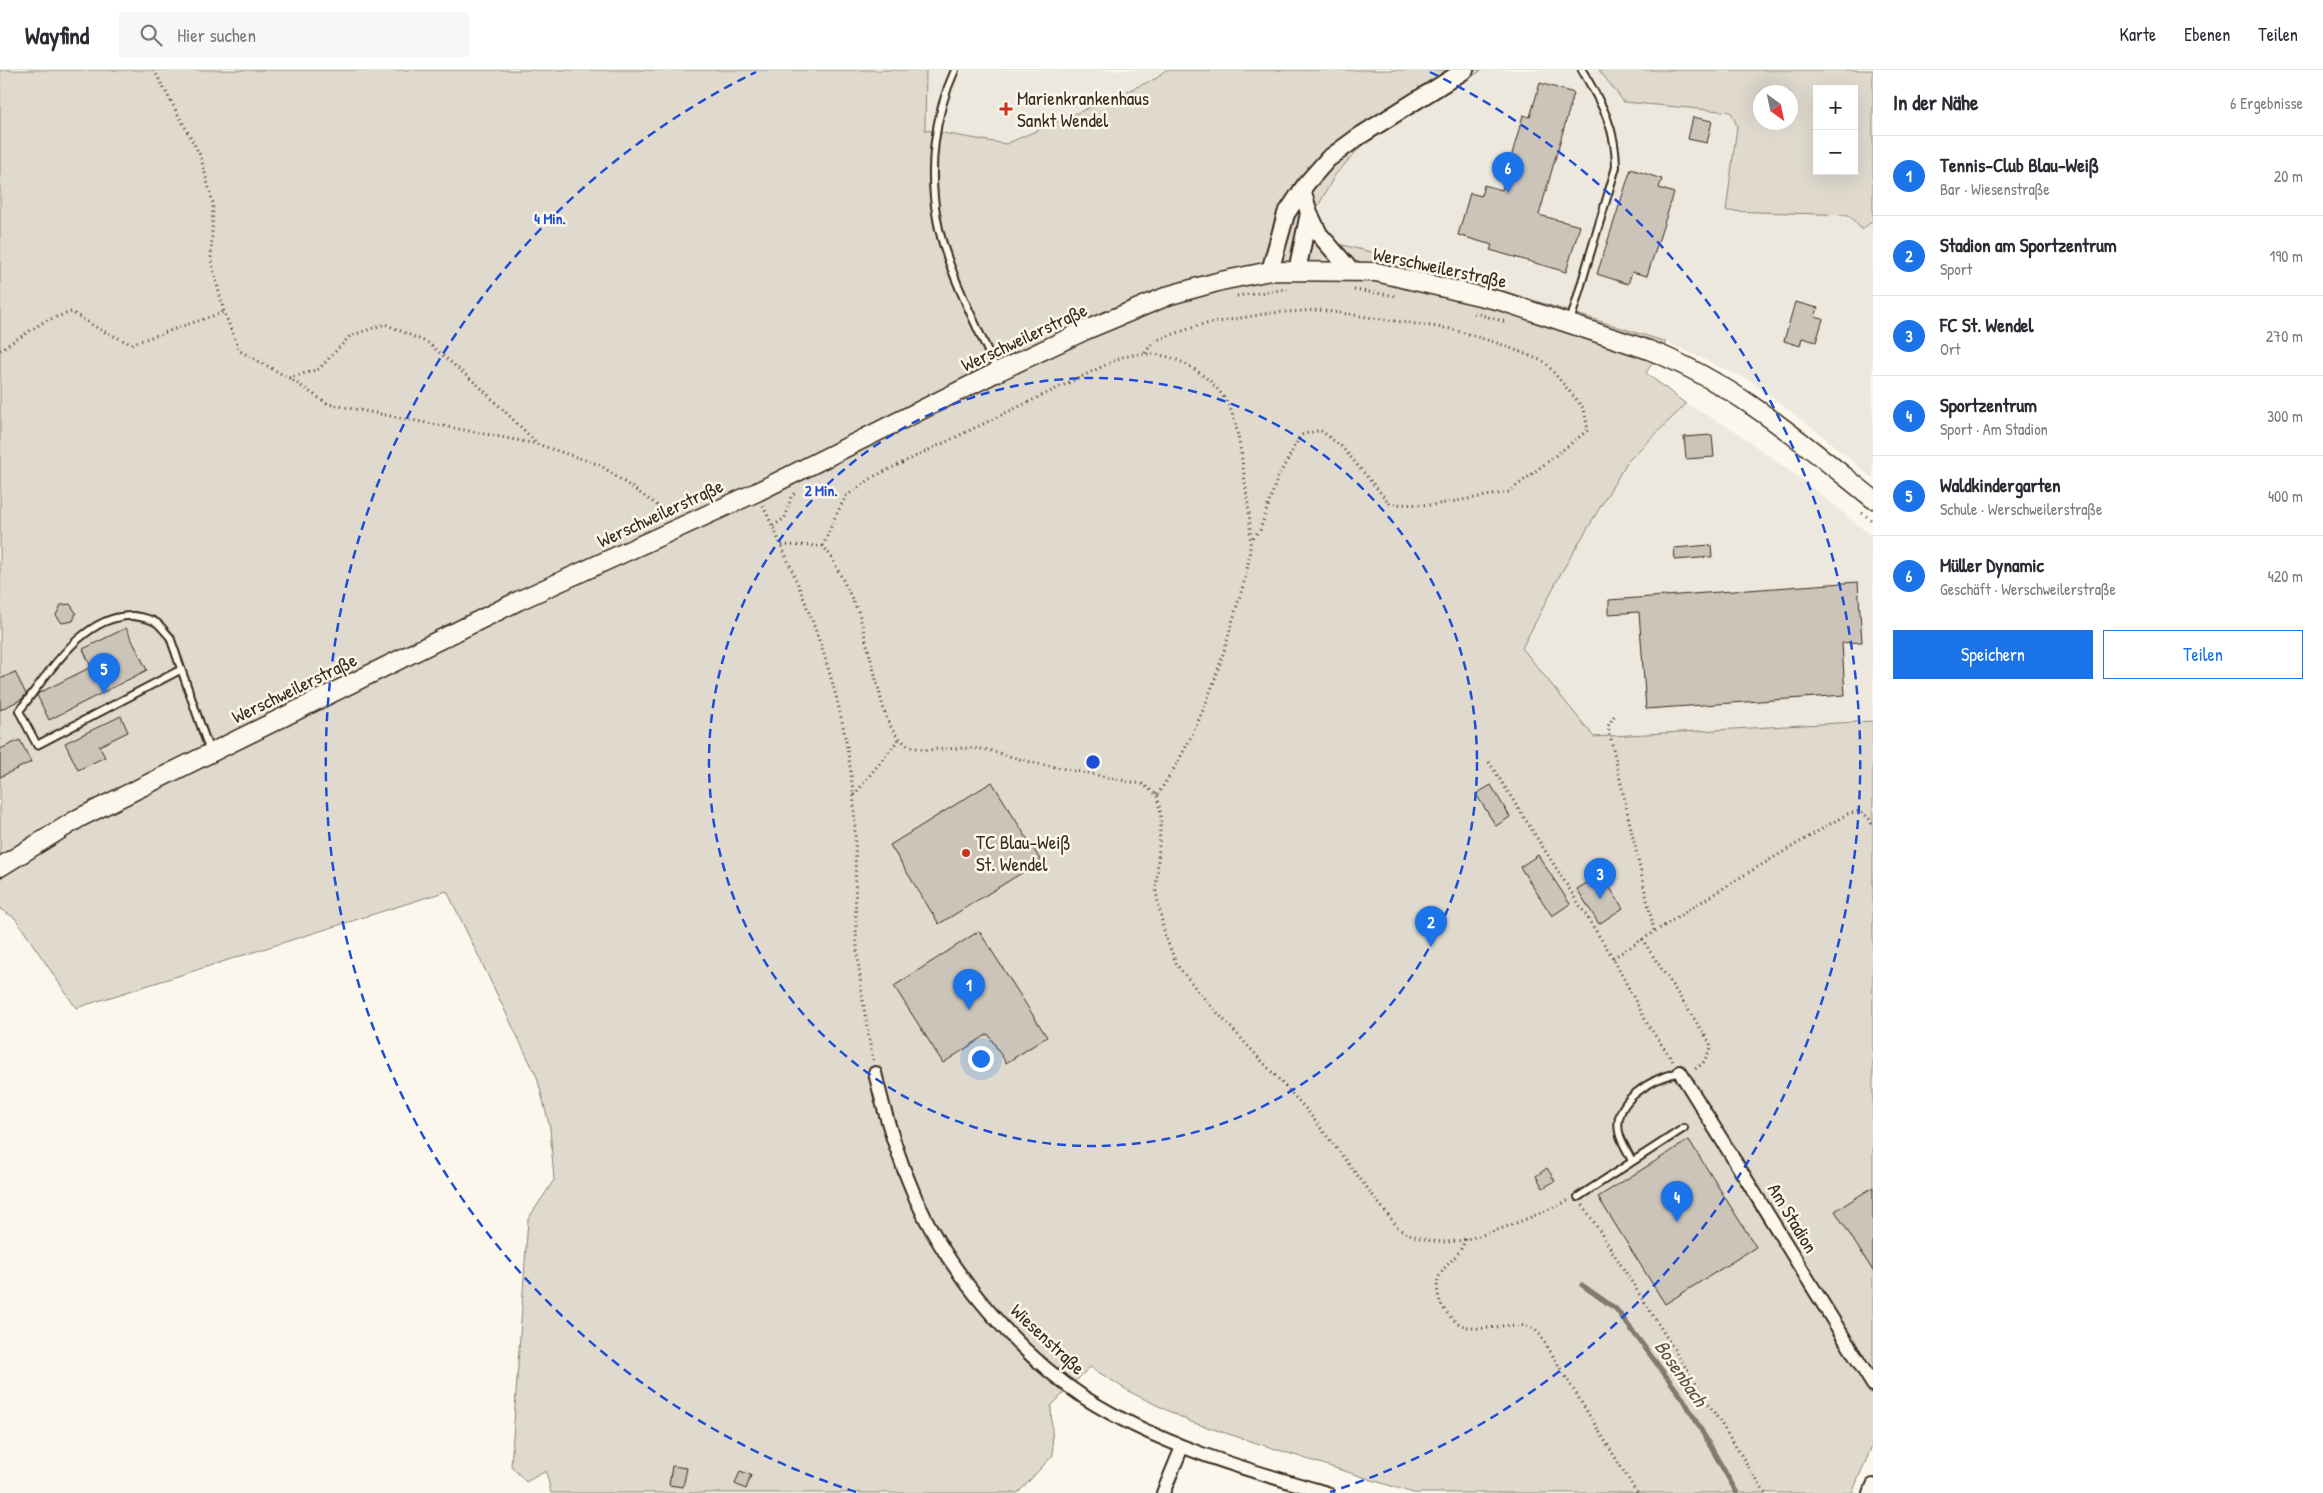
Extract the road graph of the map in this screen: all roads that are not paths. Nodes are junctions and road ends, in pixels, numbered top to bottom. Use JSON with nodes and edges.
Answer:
{"nodes":[{"id":1,"x":955,"y":70,"type":"edge"},
{"id":2,"x":1465,"y":70,"type":"edge"},
{"id":3,"x":1582,"y":70,"type":"edge"},
{"id":4,"x":1302,"y":190,"type":"junction"},
{"id":5,"x":1309,"y":213,"type":"junction"},
{"id":6,"x":1270,"y":271,"type":"junction"},
{"id":7,"x":1297,"y":271,"type":"junction"},
{"id":8,"x":1352,"y":281,"type":"junction"},
{"id":9,"x":1570,"y":323,"type":"junction"},
{"id":10,"x":997,"y":372,"type":"junction"},
{"id":11,"x":1866,"y":505,"type":"edge"},
{"id":12,"x":180,"y":670,"type":"junction"},
{"id":13,"x":210,"y":753,"type":"junction"},
{"id":14,"x":0,"y":867,"type":"edge"},
{"id":15,"x":1680,"y":1072,"type":"joint"},
{"id":16,"x":875,"y":1073,"type":"road end"},
{"id":17,"x":1684,"y":1128,"type":"dead end"},
{"id":18,"x":1632,"y":1161,"type":"junction"},
{"id":19,"x":1578,"y":1197,"type":"road end"},
{"id":20,"x":1873,"y":1385,"type":"edge"},
{"id":21,"x":1182,"y":1447,"type":"junction"},
{"id":22,"x":1873,"y":1485,"type":"edge"},
{"id":23,"x":1163,"y":1493,"type":"edge"},
{"id":24,"x":1327,"y":1493,"type":"edge"},
{"id":25,"x":1870,"y":1493,"type":"edge"}],
"edges":[{"from":1,"to":10,"type":"lane"},
{"from":2,"to":4,"type":"street"},
{"from":3,"to":9,"type":"lane"},
{"from":4,"to":5,"type":"street"},
{"from":4,"to":6,"type":"street"},
{"from":5,"to":7,"type":"street"},
{"from":5,"to":8,"type":"street"},
{"from":6,"to":7,"type":"main road","name":"Werschweilerstraße"},
{"from":6,"to":10,"type":"main road","name":"Werschweilerstraße"},
{"from":7,"to":8,"type":"main road","name":"Werschweilerstraße"},
{"from":8,"to":9,"type":"main road","name":"Werschweilerstraße"},
{"from":9,"to":11,"type":"main road","name":"Werschweilerstraße"},
{"from":10,"to":13,"type":"main road","name":"Werschweilerstraße"},
{"from":12,"to":12,"type":"lane"},
{"from":12,"to":13,"type":"lane"},
{"from":13,"to":14,"type":"main road","name":"Werschweilerstraße"},
{"from":15,"to":18,"type":"lane"},
{"from":15,"to":20,"type":"street","name":"Am Stadion"},
{"from":16,"to":21,"type":"street","name":"Wiesenstraße"},
{"from":17,"to":18,"type":"lane"},
{"from":18,"to":19,"type":"lane"},
{"from":21,"to":23,"type":"street"},
{"from":21,"to":24,"type":"street","name":"Wiesenstraße"},
{"from":22,"to":25,"type":"street"}]}
